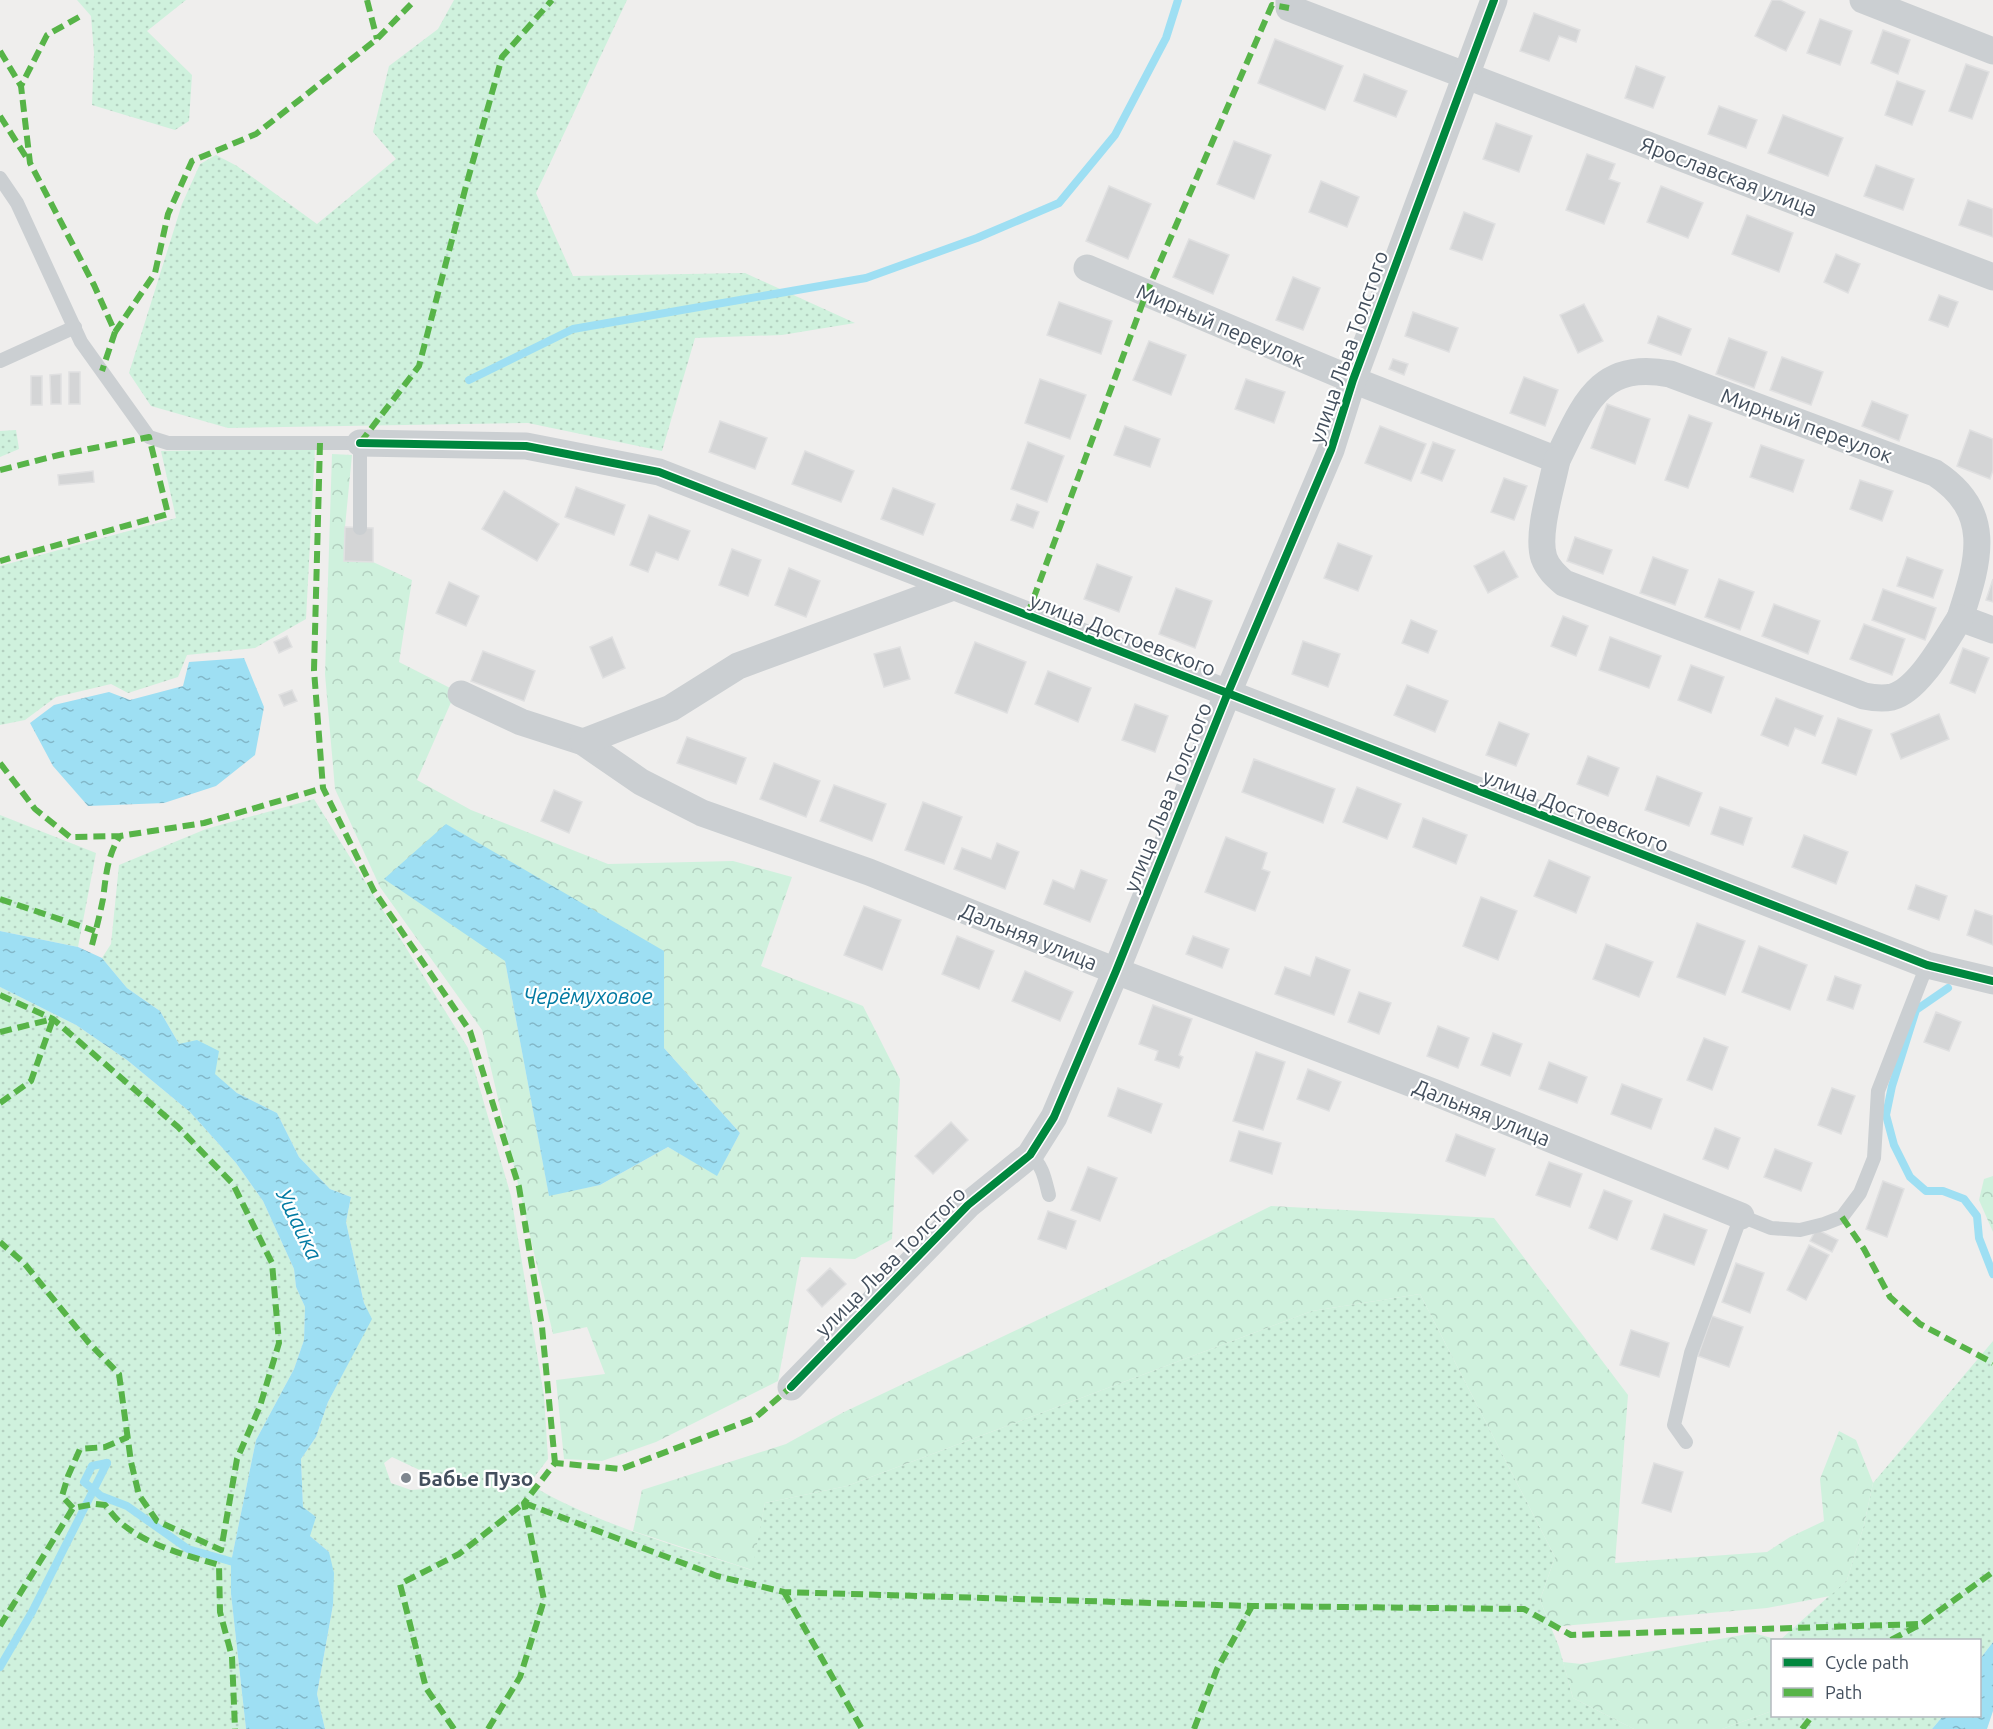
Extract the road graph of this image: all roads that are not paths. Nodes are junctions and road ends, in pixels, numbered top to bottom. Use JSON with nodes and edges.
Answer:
{"nodes":[{"id":1,"x":1289,"y":0,"type":"edge"},
{"id":2,"x":1494,"y":0,"type":"edge"},
{"id":3,"x":1863,"y":0,"type":"edge"},
{"id":4,"x":1993,"y":51,"type":"edge"},
{"id":5,"x":1466,"y":74,"type":"junction"},
{"id":6,"x":0,"y":178,"type":"edge"},
{"id":7,"x":1086,"y":268,"type":"dead end"},
{"id":8,"x":1993,"y":277,"type":"edge"},
{"id":9,"x":75,"y":327,"type":"junction"},
{"id":10,"x":0,"y":361,"type":"edge"},
{"id":11,"x":1353,"y":380,"type":"junction"},
{"id":12,"x":360,"y":443,"type":"junction"},
{"id":13,"x":1557,"y":460,"type":"junction"},
{"id":14,"x":360,"y":528,"type":"dead end"},
{"id":15,"x":953,"y":587,"type":"junction"},
{"id":16,"x":1960,"y":618,"type":"junction"},
{"id":17,"x":1993,"y":630,"type":"edge"},
{"id":18,"x":461,"y":694,"type":"dead end"},
{"id":19,"x":1227,"y":694,"type":"junction"},
{"id":20,"x":583,"y":742,"type":"junction"},
{"id":21,"x":1928,"y":965,"type":"junction"},
{"id":22,"x":1116,"y":971,"type":"junction"},
{"id":23,"x":1993,"y":981,"type":"edge"},
{"id":24,"x":1030,"y":1155,"type":"junction"},
{"id":25,"x":1049,"y":1195,"type":"dead end"},
{"id":26,"x":1741,"y":1216,"type":"junction"},
{"id":27,"x":791,"y":1387,"type":"dead end"},
{"id":28,"x":1686,"y":1442,"type":"dead end"}],
"edges":[{"from":1,"to":5,"type":"street","name":"Ярославская улица"},
{"from":2,"to":5,"type":"street","name":"улица Льва Толстого"},
{"from":3,"to":4,"type":"street"},
{"from":5,"to":8,"type":"street","name":"Ярославская улица"},
{"from":5,"to":11,"type":"street","name":"улица Льва Толстого"},
{"from":6,"to":9,"type":"lane"},
{"from":7,"to":11,"type":"street","name":"Мирный переулок"},
{"from":9,"to":10,"type":"lane"},
{"from":9,"to":12,"type":"lane"},
{"from":11,"to":13,"type":"street","name":"Мирный переулок"},
{"from":11,"to":19,"type":"street","name":"улица Льва Толстого"},
{"from":12,"to":14,"type":"lane"},
{"from":12,"to":15,"type":"street","name":"улица Достоевского"},
{"from":13,"to":16,"type":"street","name":"Мирный переулок"},
{"from":13,"to":16,"type":"street","name":"Мирный переулок"},
{"from":15,"to":19,"type":"street","name":"улица Достоевского"},
{"from":15,"to":20,"type":"street"},
{"from":16,"to":17,"type":"street"},
{"from":18,"to":20,"type":"street","name":"Дальняя улица"},
{"from":19,"to":21,"type":"street","name":"улица Достоевского"},
{"from":19,"to":22,"type":"street","name":"улица Льва Толстого"},
{"from":20,"to":22,"type":"street","name":"Дальняя улица"},
{"from":21,"to":23,"type":"street","name":"улица Достоевского"},
{"from":21,"to":26,"type":"lane"},
{"from":22,"to":24,"type":"street","name":"улица Льва Толстого"},
{"from":22,"to":26,"type":"street","name":"Дальняя улица"},
{"from":24,"to":25,"type":"lane"},
{"from":24,"to":27,"type":"street","name":"улица Льва Толстого"},
{"from":26,"to":28,"type":"lane"}]}
